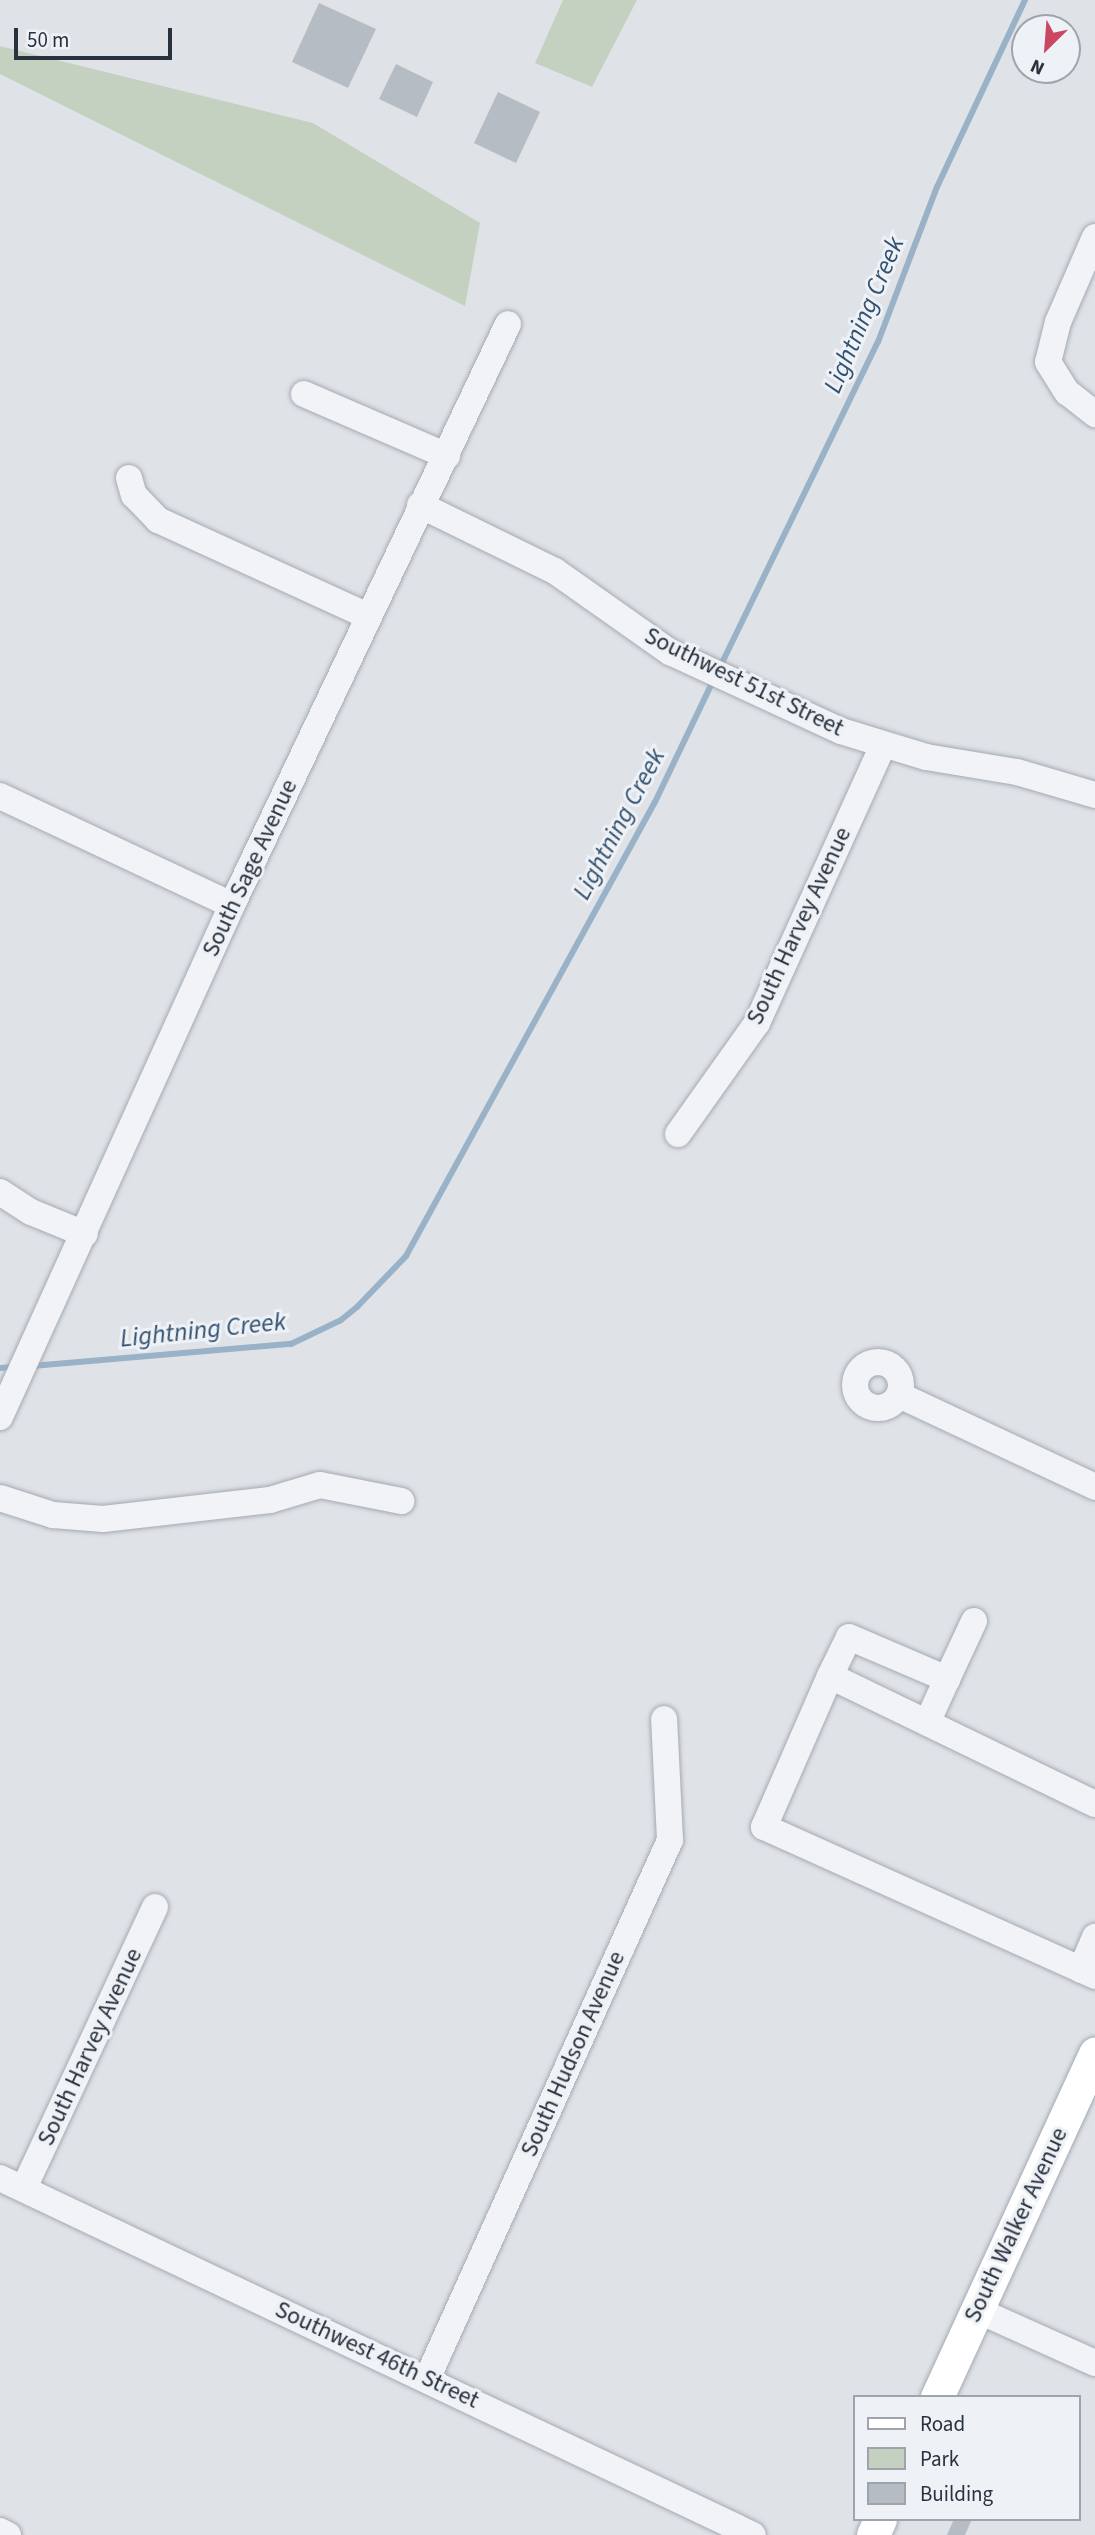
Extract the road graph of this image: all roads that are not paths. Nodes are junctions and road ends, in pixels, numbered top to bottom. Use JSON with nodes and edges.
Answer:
{"nodes":[{"id":1,"x":1095,"y":237,"type":"edge"},
{"id":2,"x":508,"y":324,"type":"dead end"},
{"id":3,"x":304,"y":394,"type":"dead end"},
{"id":4,"x":1095,"y":414,"type":"edge"},
{"id":5,"x":447,"y":456,"type":"junction"},
{"id":6,"x":129,"y":478,"type":"dead end"},
{"id":7,"x":420,"y":505,"type":"junction"},
{"id":8,"x":368,"y":616,"type":"junction"},
{"id":9,"x":883,"y":745,"type":"junction"},
{"id":10,"x":1095,"y":795,"type":"edge"},
{"id":11,"x":0,"y":796,"type":"edge"},
{"id":12,"x":232,"y":905,"type":"junction"},
{"id":13,"x":678,"y":1134,"type":"dead end"},
{"id":14,"x":0,"y":1192,"type":"edge"},
{"id":15,"x":85,"y":1234,"type":"junction"},
{"id":16,"x":899,"y":1395,"type":"dead end"},
{"id":17,"x":0,"y":1417,"type":"edge"},
{"id":18,"x":1095,"y":1488,"type":"edge"},
{"id":19,"x":0,"y":1498,"type":"edge"},
{"id":20,"x":401,"y":1501,"type":"dead end"},
{"id":21,"x":974,"y":1621,"type":"dead end"},
{"id":22,"x":830,"y":1676,"type":"junction"},
{"id":23,"x":947,"y":1679,"type":"junction"},
{"id":24,"x":664,"y":1719,"type":"dead end"},
{"id":25,"x":927,"y":1723,"type":"junction"},
{"id":26,"x":1095,"y":1804,"type":"edge"},
{"id":27,"x":155,"y":1907,"type":"dead end"},
{"id":28,"x":1095,"y":1937,"type":"edge"},
{"id":29,"x":1088,"y":1973,"type":"edge"},
{"id":30,"x":1095,"y":2054,"type":"edge"},
{"id":31,"x":12,"y":2183,"type":"edge"},
{"id":32,"x":977,"y":2309,"type":"junction"},
{"id":33,"x":1095,"y":2363,"type":"edge"},
{"id":34,"x":427,"y":2379,"type":"junction"},
{"id":35,"x":938,"y":2395,"type":"edge"},
{"id":36,"x":0,"y":2531,"type":"edge"},
{"id":37,"x":8,"y":2535,"type":"edge"},
{"id":38,"x":753,"y":2535,"type":"edge"}],
"edges":[{"from":1,"to":4,"type":"street"},
{"from":2,"to":5,"type":"street","name":"South Sage Avenue"},
{"from":3,"to":5,"type":"street"},
{"from":5,"to":7,"type":"street","name":"South Sage Avenue"},
{"from":6,"to":8,"type":"street"},
{"from":7,"to":8,"type":"street","name":"South Sage Avenue"},
{"from":7,"to":9,"type":"street","name":"Southwest 51st Street"},
{"from":8,"to":12,"type":"street","name":"South Sage Avenue"},
{"from":9,"to":10,"type":"street","name":"Southwest 51st Street"},
{"from":9,"to":13,"type":"street","name":"South Harvey Avenue"},
{"from":11,"to":12,"type":"street"},
{"from":12,"to":15,"type":"street","name":"South Sage Avenue"},
{"from":14,"to":15,"type":"street"},
{"from":15,"to":17,"type":"street","name":"South Sage Avenue"},
{"from":16,"to":18,"type":"street"},
{"from":19,"to":20,"type":"street"},
{"from":21,"to":23,"type":"street"},
{"from":22,"to":23,"type":"street"},
{"from":22,"to":25,"type":"street"},
{"from":22,"to":29,"type":"street"},
{"from":23,"to":25,"type":"street"},
{"from":24,"to":34,"type":"street","name":"South Hudson Avenue"},
{"from":25,"to":26,"type":"street"},
{"from":27,"to":31,"type":"street","name":"South Harvey Avenue"},
{"from":28,"to":29,"type":"street"},
{"from":30,"to":32,"type":"main road","name":"South Walker Avenue"},
{"from":31,"to":34,"type":"street","name":"Southwest 46th Street"},
{"from":32,"to":33,"type":"street"},
{"from":32,"to":35,"type":"main road","name":"South Walker Avenue"},
{"from":34,"to":38,"type":"street","name":"Southwest 46th Street"},
{"from":36,"to":37,"type":"street"}]}
